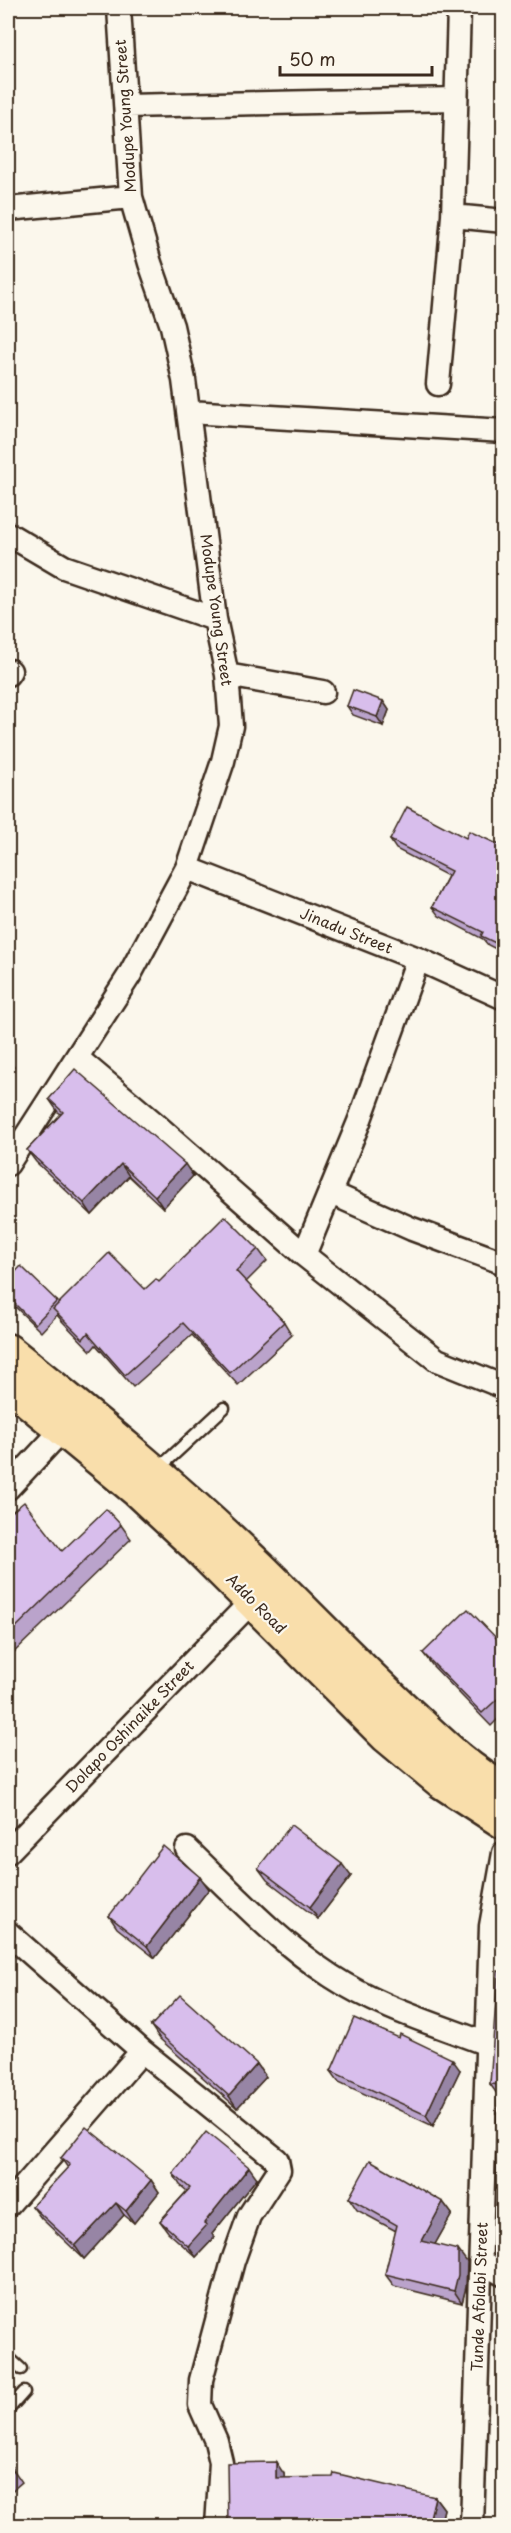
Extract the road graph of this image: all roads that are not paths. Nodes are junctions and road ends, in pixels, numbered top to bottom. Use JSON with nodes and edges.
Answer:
{"nodes":[{"id":1,"x":119,"y":8,"type":"edge"},
{"id":2,"x":459,"y":8,"type":"edge"},
{"id":3,"x":456,"y":99,"type":"junction"},
{"id":4,"x":126,"y":106,"type":"junction"},
{"id":5,"x":131,"y":197,"type":"junction"},
{"id":6,"x":8,"y":209,"type":"edge"},
{"id":7,"x":453,"y":216,"type":"junction"},
{"id":8,"x":504,"y":221,"type":"edge"},
{"id":9,"x":438,"y":384,"type":"dead end"},
{"id":10,"x":189,"y":412,"type":"junction"},
{"id":11,"x":504,"y":431,"type":"edge"},
{"id":12,"x":8,"y":534,"type":"edge"},
{"id":13,"x":215,"y":619,"type":"junction"},
{"id":14,"x":227,"y":675,"type":"junction"},
{"id":15,"x":323,"y":692,"type":"dead end"},
{"id":16,"x":187,"y":868,"type":"junction"},
{"id":17,"x":418,"y":959,"type":"junction"},
{"id":18,"x":504,"y":998,"type":"edge"},
{"id":19,"x":77,"y":1058,"type":"junction"},
{"id":20,"x":8,"y":1164,"type":"edge"},
{"id":21,"x":331,"y":1193,"type":"junction"},
{"id":22,"x":304,"y":1256,"type":"junction"},
{"id":23,"x":504,"y":1263,"type":"edge"},
{"id":24,"x":8,"y":1352,"type":"edge"},
{"id":25,"x":8,"y":1384,"type":"edge"},
{"id":26,"x":504,"y":1387,"type":"edge"},
{"id":27,"x":224,"y":1408,"type":"dead end"},
{"id":28,"x":62,"y":1430,"type":"junction"},
{"id":29,"x":154,"y":1473,"type":"junction"},
{"id":30,"x":8,"y":1488,"type":"edge"},
{"id":31,"x":253,"y":1600,"type":"junction"},
{"id":32,"x":504,"y":1790,"type":"edge"},
{"id":33,"x":504,"y":1822,"type":"edge"},
{"id":34,"x":187,"y":1849,"type":"dead end"},
{"id":35,"x":8,"y":1852,"type":"edge"},
{"id":36,"x":504,"y":1854,"type":"edge"},
{"id":37,"x":8,"y":1933,"type":"edge"},
{"id":38,"x":487,"y":2044,"type":"junction"},
{"id":39,"x":142,"y":2051,"type":"junction"},
{"id":40,"x":8,"y":2205,"type":"edge"},
{"id":41,"x":481,"y":2262,"type":"junction"},
{"id":42,"x":504,"y":2275,"type":"edge"},
{"id":43,"x":8,"y":2357,"type":"edge"},
{"id":44,"x":21,"y":2369,"type":"dead end"},
{"id":45,"x":24,"y":2392,"type":"dead end"},
{"id":46,"x":8,"y":2410,"type":"edge"},
{"id":47,"x":217,"y":2526,"type":"edge"},
{"id":48,"x":472,"y":2526,"type":"edge"}],
"edges":[{"from":1,"to":4,"type":"street","name":"Modupe Young Street"},
{"from":2,"to":3,"type":"street"},
{"from":3,"to":4,"type":"street"},
{"from":3,"to":7,"type":"street"},
{"from":4,"to":5,"type":"street","name":"Modupe Young Street"},
{"from":5,"to":6,"type":"street"},
{"from":5,"to":10,"type":"street","name":"Modupe Young Street"},
{"from":7,"to":8,"type":"street"},
{"from":7,"to":9,"type":"street"},
{"from":10,"to":11,"type":"street"},
{"from":10,"to":13,"type":"street","name":"Modupe Young Street"},
{"from":12,"to":13,"type":"street"},
{"from":13,"to":14,"type":"street","name":"Modupe Young Street"},
{"from":14,"to":15,"type":"street"},
{"from":14,"to":16,"type":"street","name":"Modupe Young Street"},
{"from":16,"to":17,"type":"street","name":"Jinadu Street"},
{"from":16,"to":19,"type":"street","name":"Modupe Young Street"},
{"from":17,"to":18,"type":"street","name":"Jinadu Street"},
{"from":17,"to":21,"type":"street"},
{"from":19,"to":20,"type":"street","name":"Modupe Young Street"},
{"from":19,"to":22,"type":"street"},
{"from":21,"to":22,"type":"street"},
{"from":21,"to":23,"type":"street"},
{"from":22,"to":26,"type":"street"},
{"from":24,"to":29,"type":"main road","name":"Addo Road"},
{"from":25,"to":28,"type":"main road","name":"Addo Road"},
{"from":27,"to":29,"type":"lane"},
{"from":28,"to":30,"type":"street"},
{"from":28,"to":31,"type":"main road","name":"Addo Road"},
{"from":29,"to":32,"type":"main road","name":"Addo Road"},
{"from":31,"to":33,"type":"main road","name":"Addo Road"},
{"from":31,"to":35,"type":"street","name":"Dolapo Oshinaike Street"},
{"from":34,"to":38,"type":"street"},
{"from":36,"to":38,"type":"street","name":"Tunde Afolabi Street"},
{"from":37,"to":39,"type":"street"},
{"from":38,"to":41,"type":"street","name":"Tunde Afolabi Street"},
{"from":39,"to":40,"type":"street"},
{"from":39,"to":47,"type":"street"},
{"from":41,"to":42,"type":"street"},
{"from":41,"to":48,"type":"street","name":"Tunde Afolabi Street"},
{"from":43,"to":44,"type":"lane"},
{"from":45,"to":46,"type":"lane"}]}
